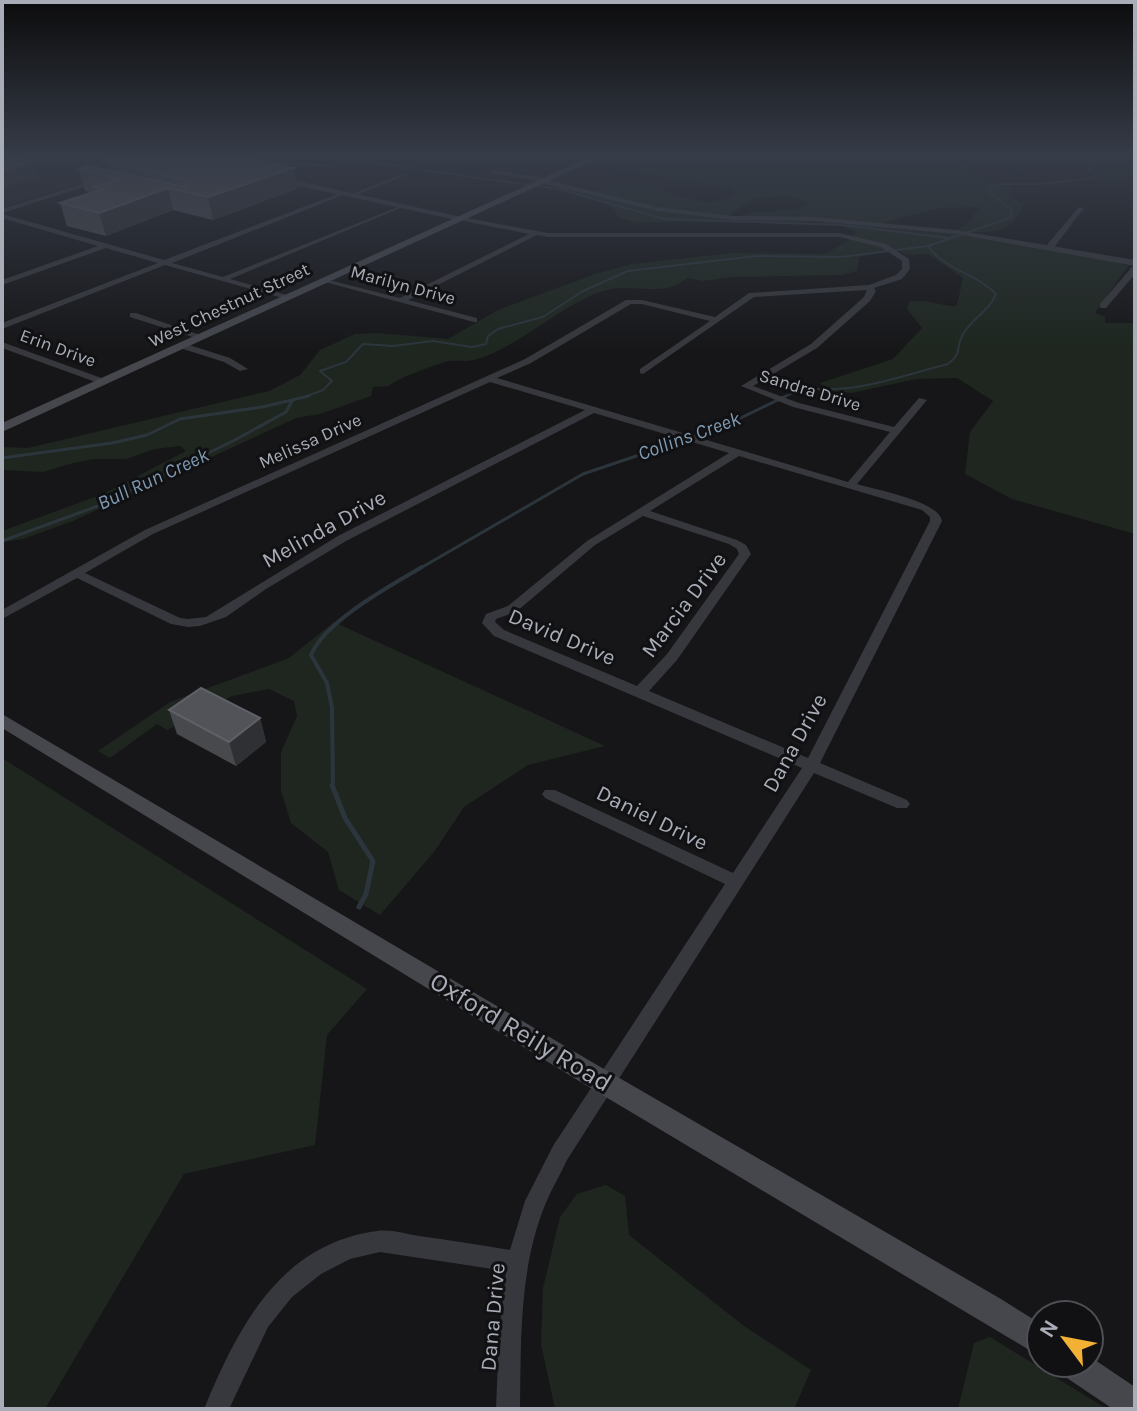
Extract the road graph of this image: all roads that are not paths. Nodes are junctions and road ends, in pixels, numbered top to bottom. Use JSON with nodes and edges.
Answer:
{"nodes":[{"id":1,"x":18,"y":221,"type":"edge"},
{"id":2,"x":276,"y":221,"type":"edge"},
{"id":3,"x":365,"y":221,"type":"edge"},
{"id":4,"x":457,"y":221,"type":"edge"},
{"id":5,"x":470,"y":221,"type":"edge"},
{"id":6,"x":835,"y":221,"type":"edge"},
{"id":7,"x":1071,"y":221,"type":"edge"},
{"id":8,"x":23,"y":223,"type":"junction"},
{"id":9,"x":8,"y":228,"type":"dead end"},
{"id":10,"x":534,"y":234,"type":"junction"},
{"id":11,"x":106,"y":246,"type":"junction"},
{"id":12,"x":1049,"y":248,"type":"junction"},
{"id":13,"x":164,"y":263,"type":"junction"},
{"id":14,"x":1135,"y":266,"type":"edge"},
{"id":15,"x":222,"y":280,"type":"junction"},
{"id":16,"x":325,"y":281,"type":"junction"},
{"id":17,"x":2,"y":283,"type":"edge"},
{"id":18,"x":870,"y":287,"type":"junction"},
{"id":19,"x":287,"y":298,"type":"junction"},
{"id":20,"x":401,"y":301,"type":"junction"},
{"id":21,"x":1103,"y":306,"type":"dead end"},
{"id":22,"x":133,"y":315,"type":"dead end"},
{"id":23,"x":474,"y":320,"type":"dead end"},
{"id":24,"x":718,"y":320,"type":"junction"},
{"id":25,"x":2,"y":326,"type":"edge"},
{"id":26,"x":202,"y":337,"type":"junction"},
{"id":27,"x":2,"y":345,"type":"edge"},
{"id":28,"x":183,"y":346,"type":"junction"},
{"id":29,"x":243,"y":369,"type":"dead end"},
{"id":30,"x":643,"y":371,"type":"dead end"},
{"id":31,"x":487,"y":378,"type":"junction"},
{"id":32,"x":104,"y":382,"type":"junction"},
{"id":33,"x":922,"y":400,"type":"dead end"},
{"id":34,"x":590,"y":411,"type":"junction"},
{"id":35,"x":2,"y":428,"type":"edge"},
{"id":36,"x":896,"y":431,"type":"junction"},
{"id":37,"x":736,"y":453,"type":"junction"},
{"id":38,"x":850,"y":486,"type":"junction"},
{"id":39,"x":642,"y":512,"type":"junction"},
{"id":40,"x":76,"y":573,"type":"junction"},
{"id":41,"x":2,"y":615,"type":"edge"},
{"id":42,"x":640,"y":692,"type":"junction"},
{"id":43,"x":2,"y":720,"type":"edge"},
{"id":44,"x":811,"y":766,"type":"junction"},
{"id":45,"x":550,"y":794,"type":"dead end"},
{"id":46,"x":902,"y":804,"type":"dead end"},
{"id":47,"x":736,"y":882,"type":"junction"},
{"id":48,"x":606,"y":1083,"type":"junction"},
{"id":49,"x":519,"y":1262,"type":"junction"},
{"id":50,"x":1025,"y":1331,"type":"edge"},
{"id":51,"x":1096,"y":1379,"type":"edge"},
{"id":52,"x":1135,"y":1405,"type":"edge"},
{"id":53,"x":216,"y":1409,"type":"edge"},
{"id":54,"x":508,"y":1409,"type":"edge"}],
"edges":[{"from":1,"to":8,"type":"street"},
{"from":2,"to":13,"type":"street"},
{"from":3,"to":15,"type":"street"},
{"from":4,"to":16,"type":"main road","name":"West Chestnut Street"},
{"from":5,"to":10,"type":"street","name":"Sandra Drive"},
{"from":6,"to":12,"type":"street"},
{"from":7,"to":12,"type":"street"},
{"from":8,"to":9,"type":"street"},
{"from":8,"to":11,"type":"street"},
{"from":10,"to":18,"type":"street","name":"Sandra Drive"},
{"from":10,"to":20,"type":"street"},
{"from":11,"to":13,"type":"street"},
{"from":11,"to":17,"type":"street"},
{"from":12,"to":14,"type":"street"},
{"from":13,"to":15,"type":"street"},
{"from":13,"to":25,"type":"street"},
{"from":14,"to":21,"type":"street"},
{"from":15,"to":19,"type":"street"},
{"from":16,"to":19,"type":"main road","name":"West Chestnut Street"},
{"from":16,"to":20,"type":"street","name":"Marilyn Drive"},
{"from":18,"to":24,"type":"street"},
{"from":18,"to":36,"type":"street","name":"Sandra Drive"},
{"from":19,"to":26,"type":"main road","name":"West Chestnut Street"},
{"from":20,"to":23,"type":"street","name":"Marilyn Drive"},
{"from":22,"to":26,"type":"street"},
{"from":24,"to":30,"type":"street"},
{"from":24,"to":31,"type":"street","name":"Melissa Drive"},
{"from":26,"to":28,"type":"main road","name":"West Chestnut Street"},
{"from":27,"to":32,"type":"street","name":"Erin Drive"},
{"from":28,"to":29,"type":"street"},
{"from":28,"to":32,"type":"main road","name":"West Chestnut Street"},
{"from":31,"to":34,"type":"street","name":"Dana Drive"},
{"from":31,"to":40,"type":"street","name":"Melissa Drive"},
{"from":32,"to":35,"type":"main road","name":"West Chestnut Street"},
{"from":33,"to":36,"type":"street"},
{"from":34,"to":37,"type":"street","name":"Dana Drive"},
{"from":34,"to":40,"type":"street","name":"Melinda Drive"},
{"from":36,"to":38,"type":"street"},
{"from":37,"to":38,"type":"street","name":"Dana Drive"},
{"from":37,"to":39,"type":"street","name":"David Drive"},
{"from":38,"to":44,"type":"street","name":"Dana Drive"},
{"from":39,"to":42,"type":"street","name":"Marcia Drive"},
{"from":39,"to":42,"type":"street","name":"David Drive"},
{"from":40,"to":41,"type":"street","name":"Melissa Drive"},
{"from":42,"to":44,"type":"street","name":"David Drive"},
{"from":43,"to":48,"type":"main road","name":"Oxford Reily Road"},
{"from":44,"to":46,"type":"street","name":"David Drive"},
{"from":44,"to":47,"type":"street","name":"Dana Drive"},
{"from":45,"to":47,"type":"street","name":"Daniel Drive"},
{"from":47,"to":48,"type":"street","name":"Dana Drive"},
{"from":48,"to":49,"type":"street","name":"Dana Drive"},
{"from":48,"to":50,"type":"main road","name":"Oxford Reily Road"},
{"from":49,"to":53,"type":"street"},
{"from":49,"to":54,"type":"street","name":"Dana Drive"},
{"from":51,"to":52,"type":"main road"}]}
